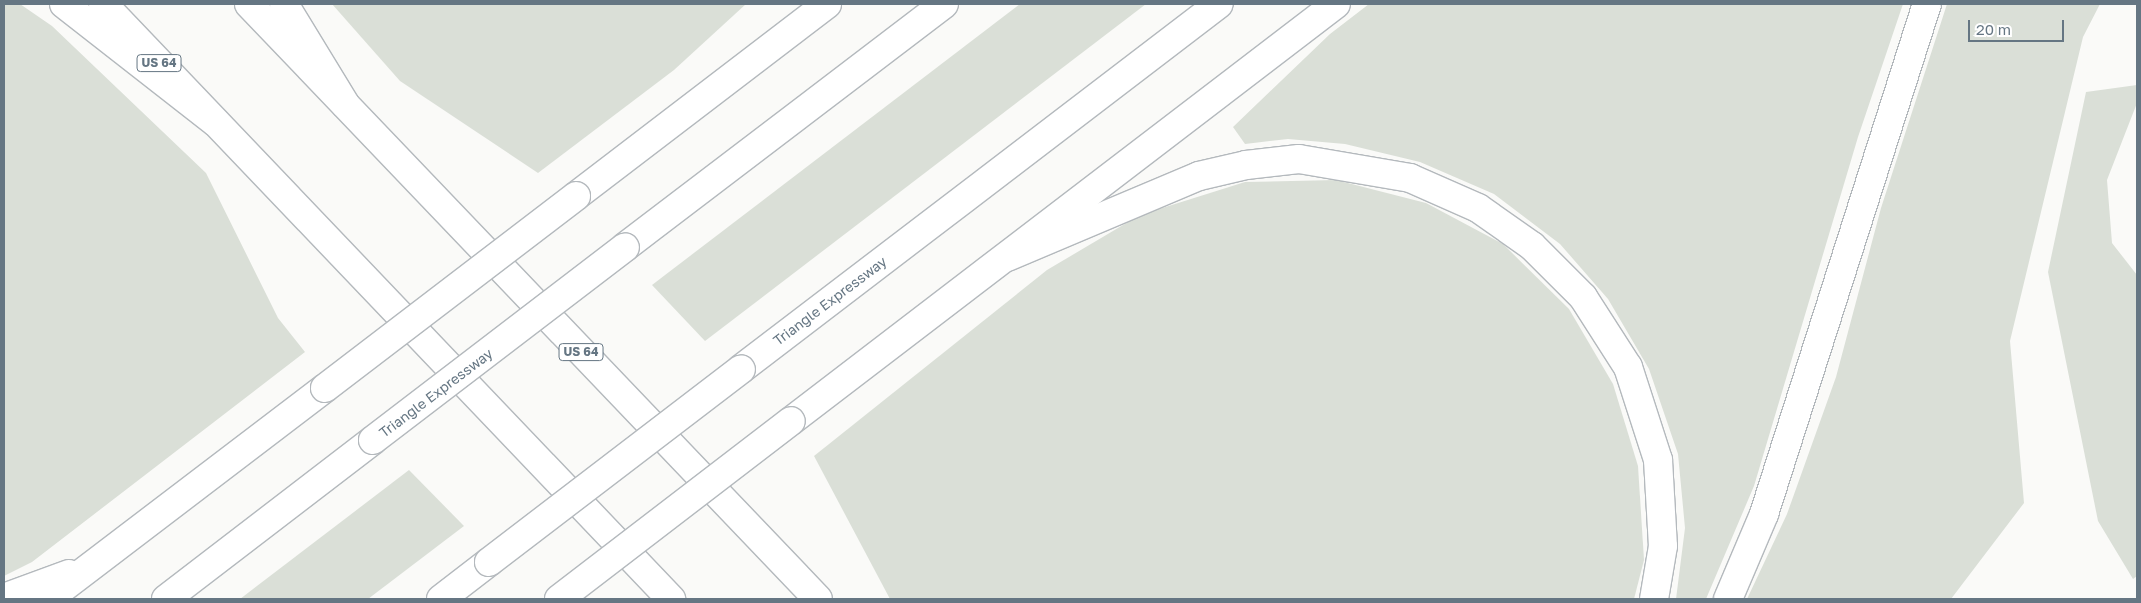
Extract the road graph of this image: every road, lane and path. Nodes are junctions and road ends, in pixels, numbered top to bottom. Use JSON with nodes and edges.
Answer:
{"nodes":[{"id":1,"x":64,"y":4,"type":"edge"},
{"id":2,"x":103,"y":4,"type":"edge"},
{"id":3,"x":249,"y":4,"type":"edge"},
{"id":4,"x":284,"y":4,"type":"edge"},
{"id":5,"x":797,"y":4,"type":"edge"},
{"id":6,"x":827,"y":4,"type":"edge"},
{"id":7,"x":944,"y":4,"type":"edge"},
{"id":8,"x":1219,"y":4,"type":"edge"},
{"id":9,"x":1336,"y":4,"type":"edge"},
{"id":10,"x":1927,"y":4,"type":"edge"},
{"id":11,"x":768,"y":49,"type":"junction"},
{"id":12,"x":344,"y":104,"type":"junction"},
{"id":13,"x":215,"y":122,"type":"junction"},
{"id":14,"x":1006,"y":256,"type":"junction"},
{"id":15,"x":91,"y":566,"type":"junction"},
{"id":16,"x":4,"y":598,"type":"edge"},
{"id":17,"x":48,"y":599,"type":"edge"},
{"id":18,"x":166,"y":599,"type":"edge"},
{"id":19,"x":441,"y":599,"type":"edge"},
{"id":20,"x":559,"y":599,"type":"edge"},
{"id":21,"x":671,"y":599,"type":"edge"},
{"id":22,"x":818,"y":599,"type":"edge"},
{"id":23,"x":1654,"y":599,"type":"edge"},
{"id":24,"x":1728,"y":599,"type":"edge"}],
"edges":[{"from":1,"to":13,"type":"highway"},
{"from":2,"to":13,"type":"highway","number":"US 64"},
{"from":3,"to":12,"type":"highway","number":"US 64"},
{"from":4,"to":12,"type":"highway"},
{"from":5,"to":11,"type":"highway"},
{"from":6,"to":11,"type":"highway"},
{"from":7,"to":18,"type":"highway","name":"Triangle Expressway","bridge":true},
{"from":8,"to":19,"type":"highway","name":"Triangle Expressway","bridge":true},
{"from":9,"to":14,"type":"highway"},
{"from":10,"to":24,"type":"highway"},
{"from":11,"to":15,"type":"highway","bridge":true},
{"from":12,"to":22,"type":"highway","number":"US 64"},
{"from":13,"to":21,"type":"highway","number":"US 64"},
{"from":14,"to":20,"type":"highway","bridge":true},
{"from":14,"to":23,"type":"highway"},
{"from":15,"to":16,"type":"highway"},
{"from":15,"to":17,"type":"highway"}]}
